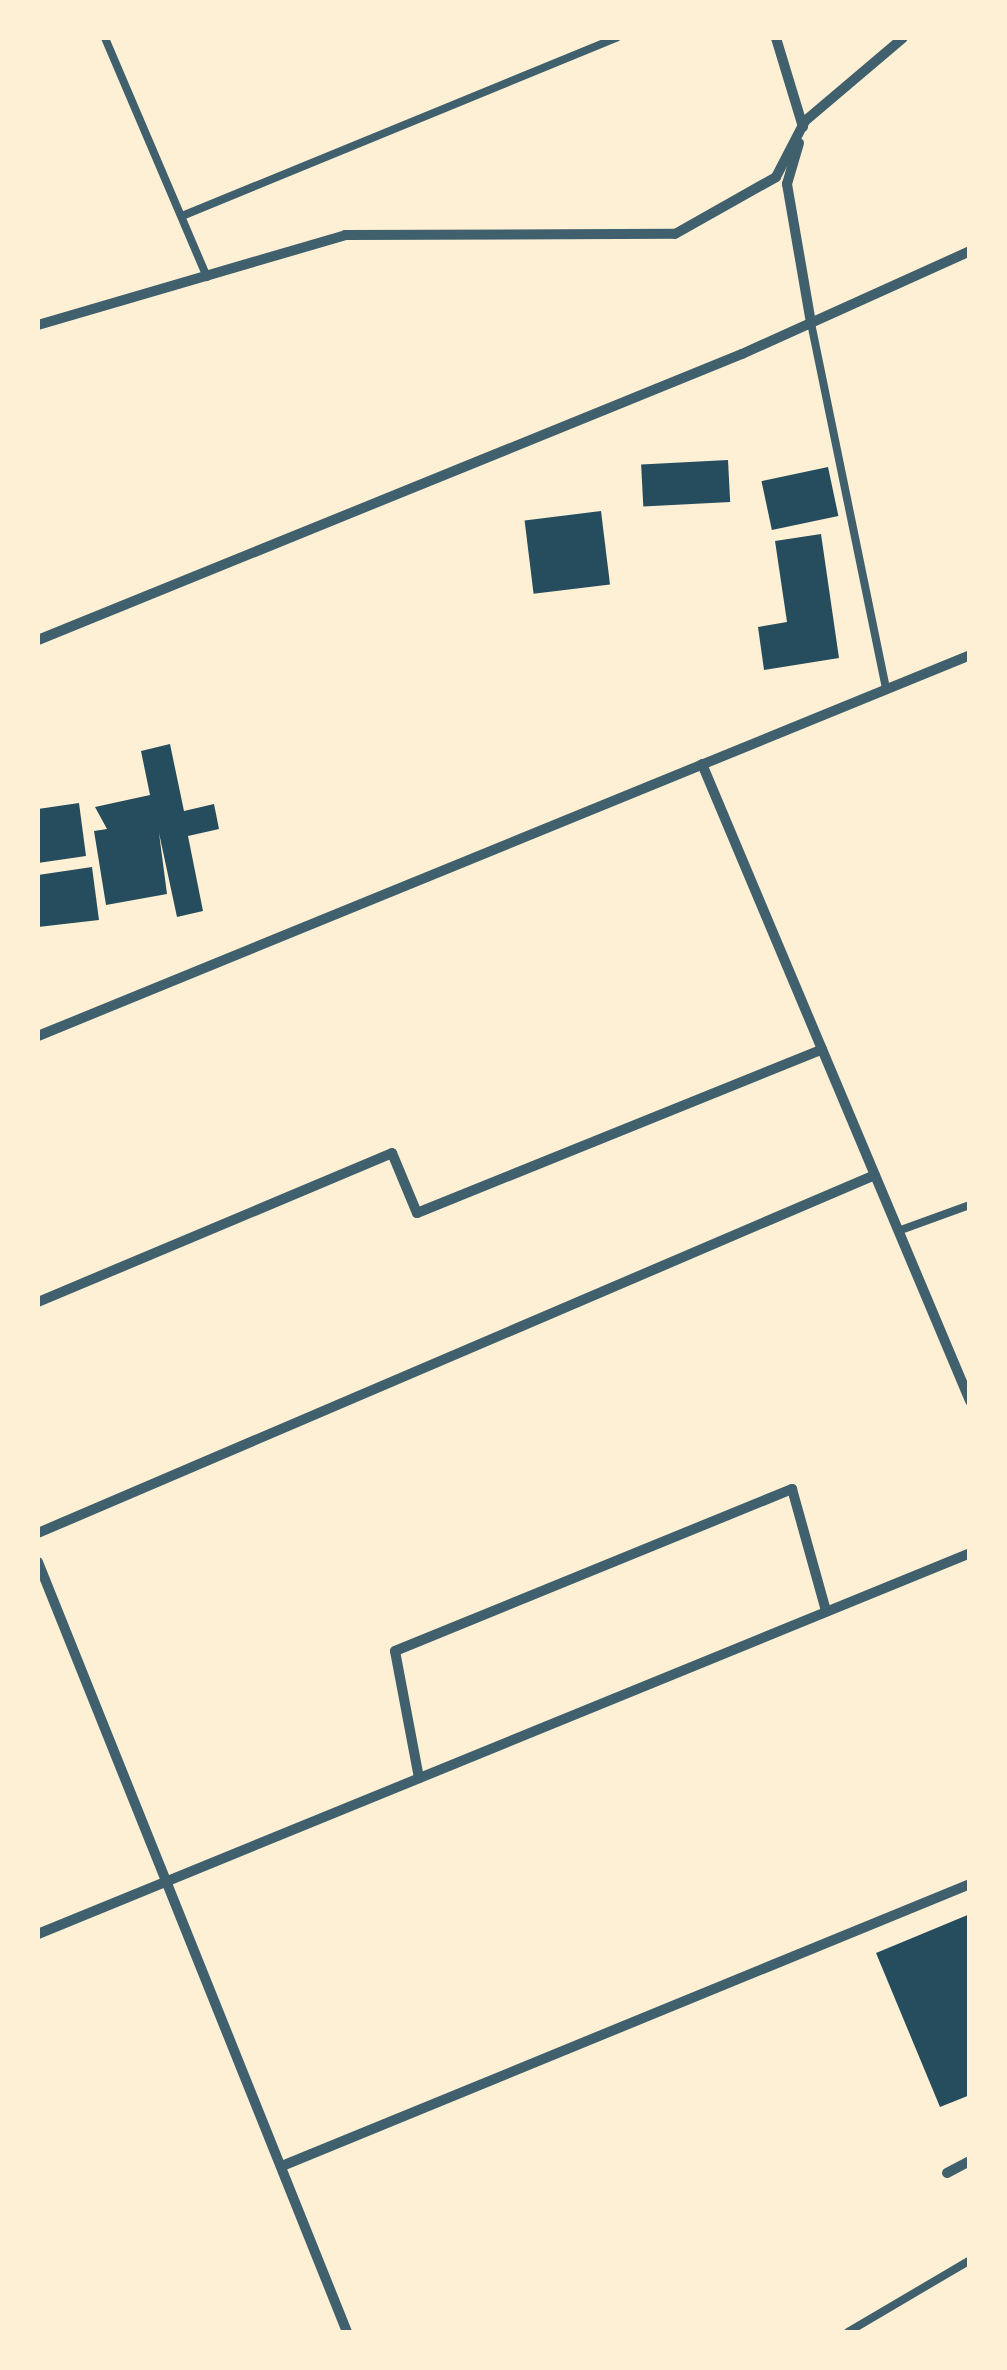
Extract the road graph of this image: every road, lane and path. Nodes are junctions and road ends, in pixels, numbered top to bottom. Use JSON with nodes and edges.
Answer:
{"nodes":[{"id":1,"x":105,"y":38,"type":"edge"},
{"id":2,"x":618,"y":38,"type":"edge"},
{"id":3,"x":776,"y":38,"type":"edge"},
{"id":4,"x":903,"y":38,"type":"edge"},
{"id":5,"x":805,"y":121,"type":"junction"},
{"id":6,"x":182,"y":216,"type":"junction"},
{"id":7,"x":970,"y":251,"type":"edge"},
{"id":8,"x":208,"y":277,"type":"junction"},
{"id":9,"x":811,"y":323,"type":"junction"},
{"id":10,"x":38,"y":324,"type":"edge"},
{"id":11,"x":38,"y":640,"type":"edge"},
{"id":12,"x":970,"y":655,"type":"edge"},
{"id":13,"x":886,"y":689,"type":"junction"},
{"id":14,"x":702,"y":764,"type":"junction"},
{"id":15,"x":38,"y":1036,"type":"edge"},
{"id":16,"x":822,"y":1050,"type":"junction"},
{"id":17,"x":874,"y":1175,"type":"junction"},
{"id":18,"x":970,"y":1205,"type":"edge"},
{"id":19,"x":898,"y":1232,"type":"junction"},
{"id":20,"x":38,"y":1302,"type":"edge"},
{"id":21,"x":970,"y":1401,"type":"edge"},
{"id":22,"x":38,"y":1533,"type":"edge"},
{"id":23,"x":970,"y":1553,"type":"edge"},
{"id":24,"x":38,"y":1562,"type":"edge"},
{"id":25,"x":826,"y":1612,"type":"junction"},
{"id":26,"x":419,"y":1778,"type":"junction"},
{"id":27,"x":167,"y":1881,"type":"junction"},
{"id":28,"x":970,"y":1884,"type":"edge"},
{"id":29,"x":38,"y":1934,"type":"edge"},
{"id":30,"x":970,"y":2161,"type":"edge"},
{"id":31,"x":282,"y":2166,"type":"junction"},
{"id":32,"x":947,"y":2173,"type":"dead end"},
{"id":33,"x":970,"y":2260,"type":"edge"},
{"id":34,"x":347,"y":2332,"type":"edge"},
{"id":35,"x":848,"y":2332,"type":"edge"}],
"edges":[{"from":1,"to":6,"type":"lane"},
{"from":2,"to":6,"type":"lane"},
{"from":3,"to":5,"type":"street"},
{"from":4,"to":5,"type":"street"},
{"from":5,"to":8,"type":"street"},
{"from":5,"to":9,"type":"street"},
{"from":6,"to":8,"type":"lane"},
{"from":7,"to":9,"type":"street"},
{"from":8,"to":10,"type":"street"},
{"from":9,"to":11,"type":"street"},
{"from":9,"to":13,"type":"lane"},
{"from":12,"to":13,"type":"street"},
{"from":13,"to":14,"type":"street"},
{"from":14,"to":15,"type":"street"},
{"from":14,"to":16,"type":"street"},
{"from":16,"to":17,"type":"street"},
{"from":16,"to":20,"type":"street"},
{"from":17,"to":19,"type":"street"},
{"from":17,"to":22,"type":"street"},
{"from":18,"to":19,"type":"lane"},
{"from":19,"to":21,"type":"street"},
{"from":23,"to":25,"type":"street"},
{"from":24,"to":27,"type":"street"},
{"from":25,"to":26,"type":"street"},
{"from":25,"to":26,"type":"street"},
{"from":26,"to":27,"type":"street"},
{"from":27,"to":29,"type":"street"},
{"from":27,"to":31,"type":"street"},
{"from":28,"to":31,"type":"street"},
{"from":30,"to":32,"type":"street"},
{"from":31,"to":34,"type":"street"},
{"from":33,"to":35,"type":"lane"}]}
